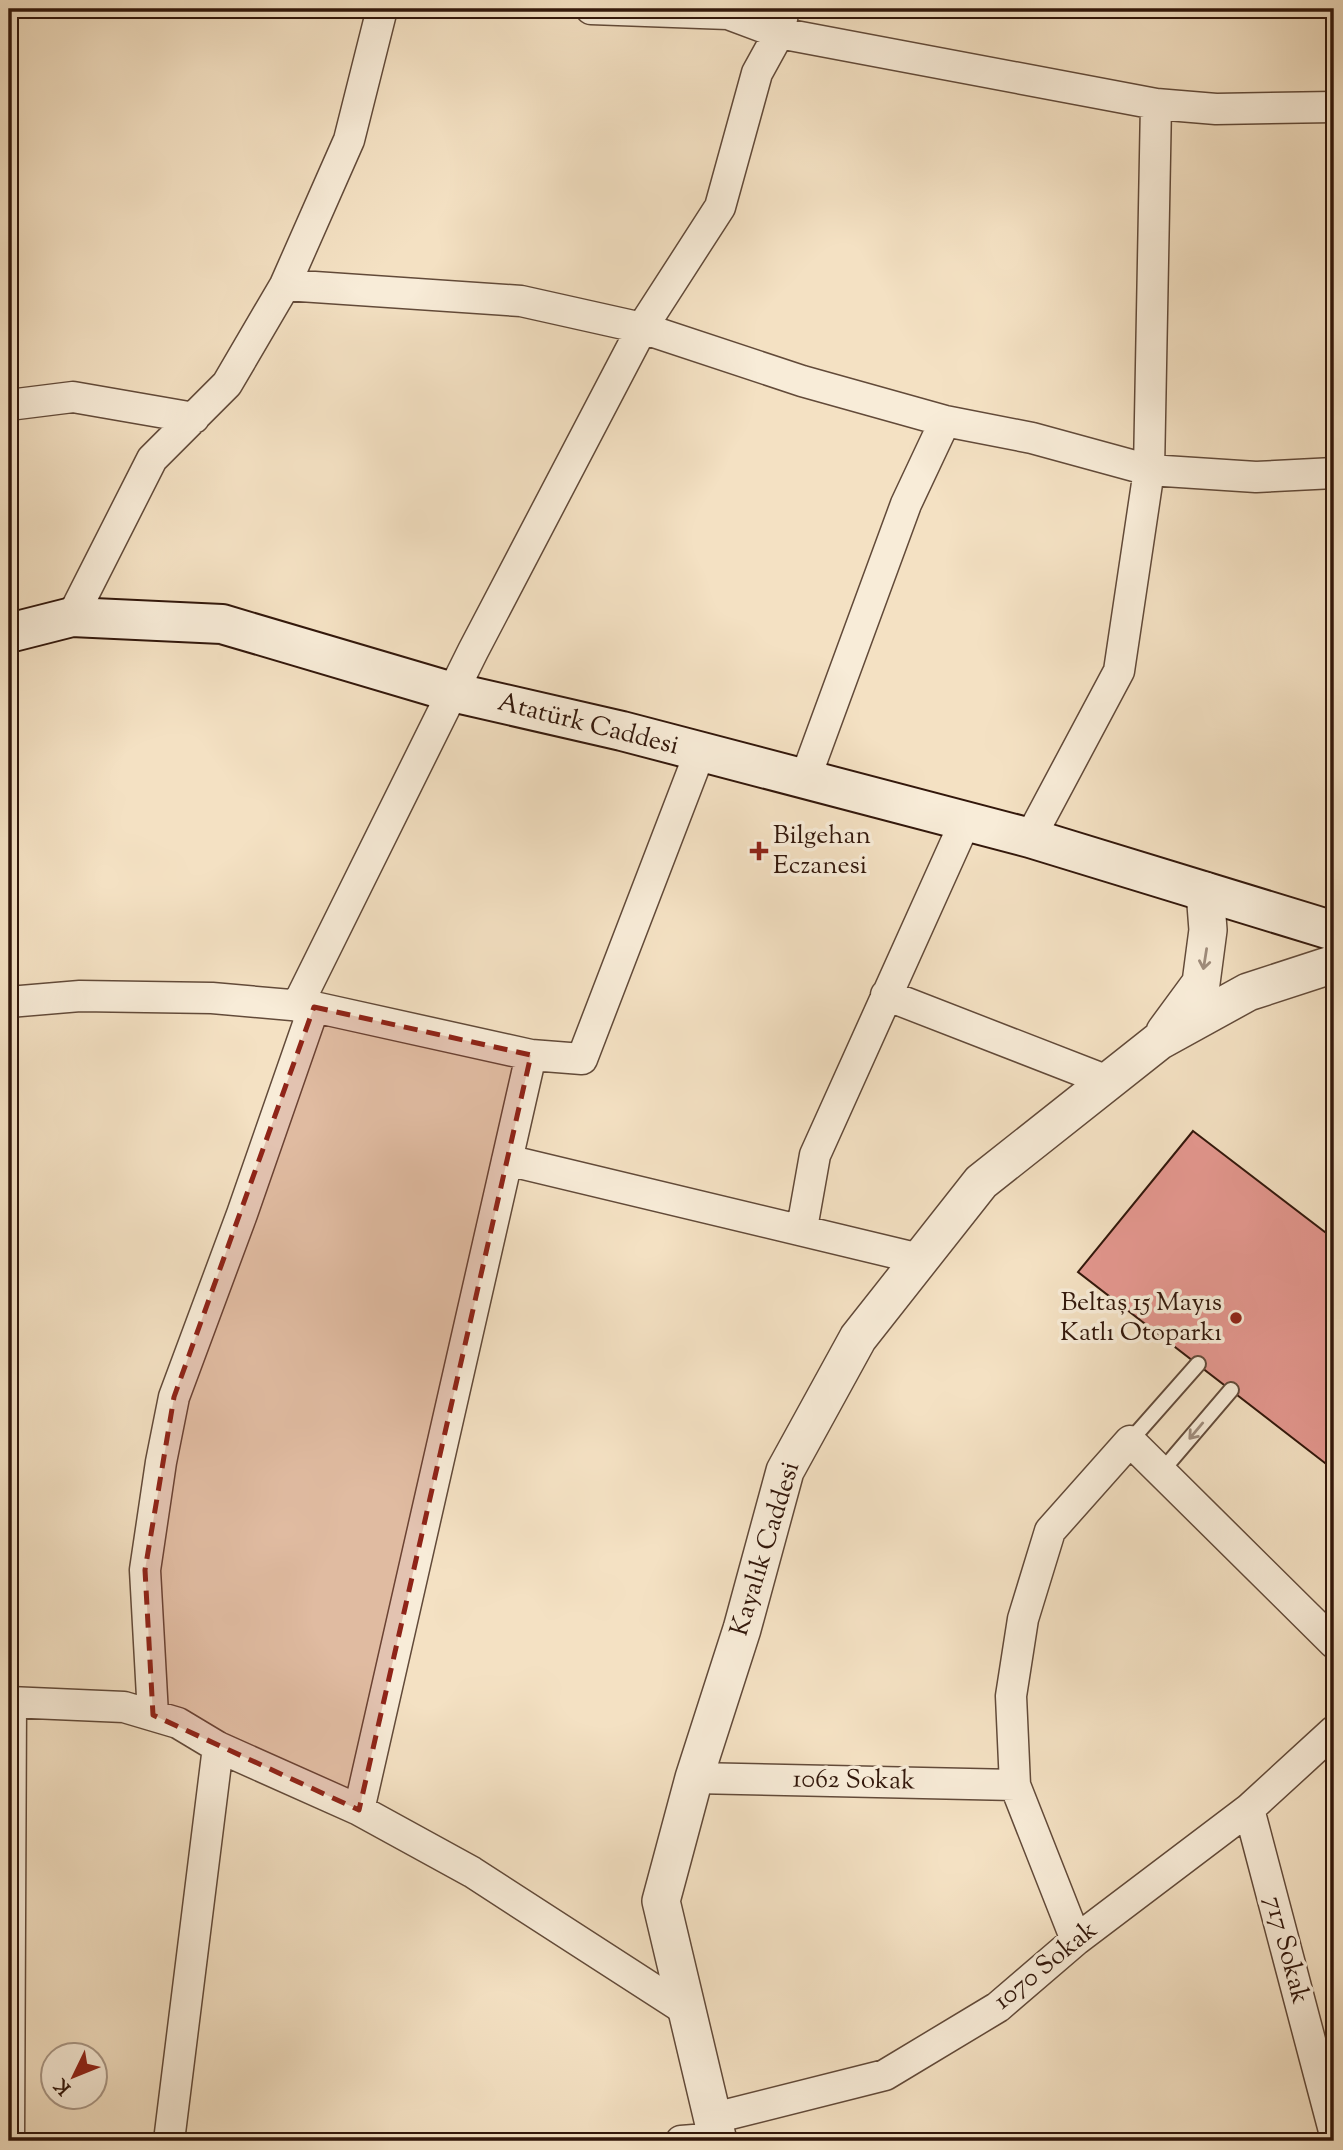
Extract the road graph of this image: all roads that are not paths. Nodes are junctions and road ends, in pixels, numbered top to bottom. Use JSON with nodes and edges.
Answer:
{"nodes":[{"id":1,"x":382,"y":9,"type":"edge"},
{"id":2,"x":591,"y":9,"type":"edge"},
{"id":3,"x":781,"y":21,"type":"edge"},
{"id":4,"x":1156,"y":104,"type":"junction"},
{"id":5,"x":1334,"y":107,"type":"edge"},
{"id":6,"x":285,"y":285,"type":"junction"},
{"id":7,"x":642,"y":328,"type":"junction"},
{"id":8,"x":9,"y":405,"type":"edge"},
{"id":9,"x":194,"y":418,"type":"junction"},
{"id":10,"x":945,"y":421,"type":"junction"},
{"id":11,"x":1149,"y":470,"type":"junction"},
{"id":12,"x":1334,"y":472,"type":"edge"},
{"id":13,"x":72,"y":617,"type":"junction"},
{"id":14,"x":9,"y":633,"type":"edge"},
{"id":15,"x":452,"y":692,"type":"junction"},
{"id":16,"x":700,"y":751,"type":"junction"},
{"id":17,"x":805,"y":779,"type":"junction"},
{"id":18,"x":965,"y":822,"type":"junction"},
{"id":19,"x":1030,"y":838,"type":"junction"},
{"id":20,"x":1164,"y":877,"type":"junction"},
{"id":21,"x":1205,"y":891,"type":"junction"},
{"id":22,"x":1328,"y":930,"type":"edge"},
{"id":23,"x":1334,"y":964,"type":"edge"},
{"id":24,"x":886,"y":995,"type":"junction"},
{"id":25,"x":9,"y":1002,"type":"edge"},
{"id":26,"x":305,"y":1006,"type":"junction"},
{"id":27,"x":1159,"y":1041,"type":"junction"},
{"id":28,"x":531,"y":1055,"type":"junction"},
{"id":29,"x":1105,"y":1080,"type":"junction"},
{"id":30,"x":507,"y":1160,"type":"junction"},
{"id":31,"x":802,"y":1228,"type":"junction"},
{"id":32,"x":920,"y":1259,"type":"junction"},
{"id":33,"x":1198,"y":1364,"type":"dead end"},
{"id":34,"x":1231,"y":1390,"type":"dead end"},
{"id":35,"x":1130,"y":1441,"type":"junction"},
{"id":36,"x":1161,"y":1472,"type":"junction"},
{"id":37,"x":1334,"y":1643,"type":"edge"},
{"id":38,"x":10,"y":1702,"type":"edge"},
{"id":39,"x":153,"y":1715,"type":"junction"},
{"id":40,"x":1334,"y":1731,"type":"edge"},
{"id":41,"x":218,"y":1746,"type":"junction"},
{"id":42,"x":694,"y":1778,"type":"junction"},
{"id":43,"x":1015,"y":1785,"type":"junction"},
{"id":44,"x":359,"y":1810,"type":"junction"},
{"id":45,"x":1249,"y":1810,"type":"junction"},
{"id":46,"x":1076,"y":1940,"type":"junction"},
{"id":47,"x":9,"y":1955,"type":"edge"},
{"id":48,"x":687,"y":2011,"type":"junction"},
{"id":49,"x":1334,"y":2131,"type":"edge"},
{"id":50,"x":717,"y":2132,"type":"edge"},
{"id":51,"x":9,"y":2141,"type":"edge"},
{"id":52,"x":169,"y":2141,"type":"edge"},
{"id":53,"x":681,"y":2141,"type":"edge"}],
"edges":[{"from":1,"to":6,"type":"street"},
{"from":2,"to":3,"type":"street"},
{"from":3,"to":4,"type":"street"},
{"from":3,"to":7,"type":"street"},
{"from":4,"to":5,"type":"street"},
{"from":4,"to":11,"type":"street"},
{"from":6,"to":7,"type":"street"},
{"from":6,"to":9,"type":"street"},
{"from":7,"to":10,"type":"street"},
{"from":7,"to":15,"type":"street"},
{"from":8,"to":9,"type":"street"},
{"from":9,"to":13,"type":"street"},
{"from":10,"to":11,"type":"street"},
{"from":10,"to":17,"type":"street"},
{"from":11,"to":12,"type":"street"},
{"from":11,"to":19,"type":"street"},
{"from":13,"to":14,"type":"main road","name":"Atatürk Caddesi"},
{"from":13,"to":15,"type":"main road","name":"Atatürk Caddesi"},
{"from":15,"to":16,"type":"main road","name":"Atatürk Caddesi"},
{"from":15,"to":26,"type":"street"},
{"from":16,"to":17,"type":"main road","name":"Atatürk Caddesi"},
{"from":16,"to":28,"type":"street"},
{"from":17,"to":18,"type":"main road","name":"Atatürk Caddesi"},
{"from":18,"to":19,"type":"main road","name":"Atatürk Caddesi"},
{"from":18,"to":24,"type":"street"},
{"from":19,"to":20,"type":"main road","name":"Atatürk Caddesi"},
{"from":20,"to":21,"type":"main road","name":"Atatürk Caddesi"},
{"from":20,"to":22,"type":"main road","name":"Atatürk Caddesi"},
{"from":21,"to":22,"type":"main road","name":"Atatürk Caddesi"},
{"from":21,"to":27,"type":"street","name":"Kayalık Caddesi","one_way":true},
{"from":23,"to":27,"type":"street","name":"Kayalık Caddesi"},
{"from":24,"to":29,"type":"street"},
{"from":24,"to":31,"type":"street"},
{"from":25,"to":26,"type":"street"},
{"from":26,"to":28,"type":"street"},
{"from":26,"to":39,"type":"street"},
{"from":27,"to":29,"type":"street","name":"Kayalık Caddesi"},
{"from":28,"to":30,"type":"street"},
{"from":29,"to":32,"type":"street","name":"Kayalık Caddesi"},
{"from":30,"to":31,"type":"street"},
{"from":30,"to":44,"type":"street"},
{"from":31,"to":32,"type":"street"},
{"from":32,"to":42,"type":"street","name":"Kayalık Caddesi"},
{"from":33,"to":35,"type":"lane"},
{"from":34,"to":36,"type":"lane","one_way":true},
{"from":35,"to":36,"type":"street"},
{"from":35,"to":43,"type":"street"},
{"from":36,"to":37,"type":"street"},
{"from":38,"to":39,"type":"street"},
{"from":38,"to":47,"type":"street"},
{"from":39,"to":41,"type":"street"},
{"from":40,"to":45,"type":"street","name":"1070 Sokak"},
{"from":41,"to":44,"type":"street"},
{"from":41,"to":52,"type":"street"},
{"from":42,"to":43,"type":"street","name":"1062 Sokak"},
{"from":42,"to":48,"type":"street","name":"Kayalık Caddesi"},
{"from":43,"to":46,"type":"street"},
{"from":44,"to":48,"type":"street"},
{"from":45,"to":46,"type":"street","name":"1070 Sokak"},
{"from":45,"to":49,"type":"street","name":"717 Sokak"},
{"from":46,"to":50,"type":"street","name":"1070 Sokak"},
{"from":47,"to":51,"type":"street"},
{"from":48,"to":50,"type":"street","name":"Kayalık Caddesi"},
{"from":50,"to":53,"type":"street","name":"1070 Sokak"}]}
